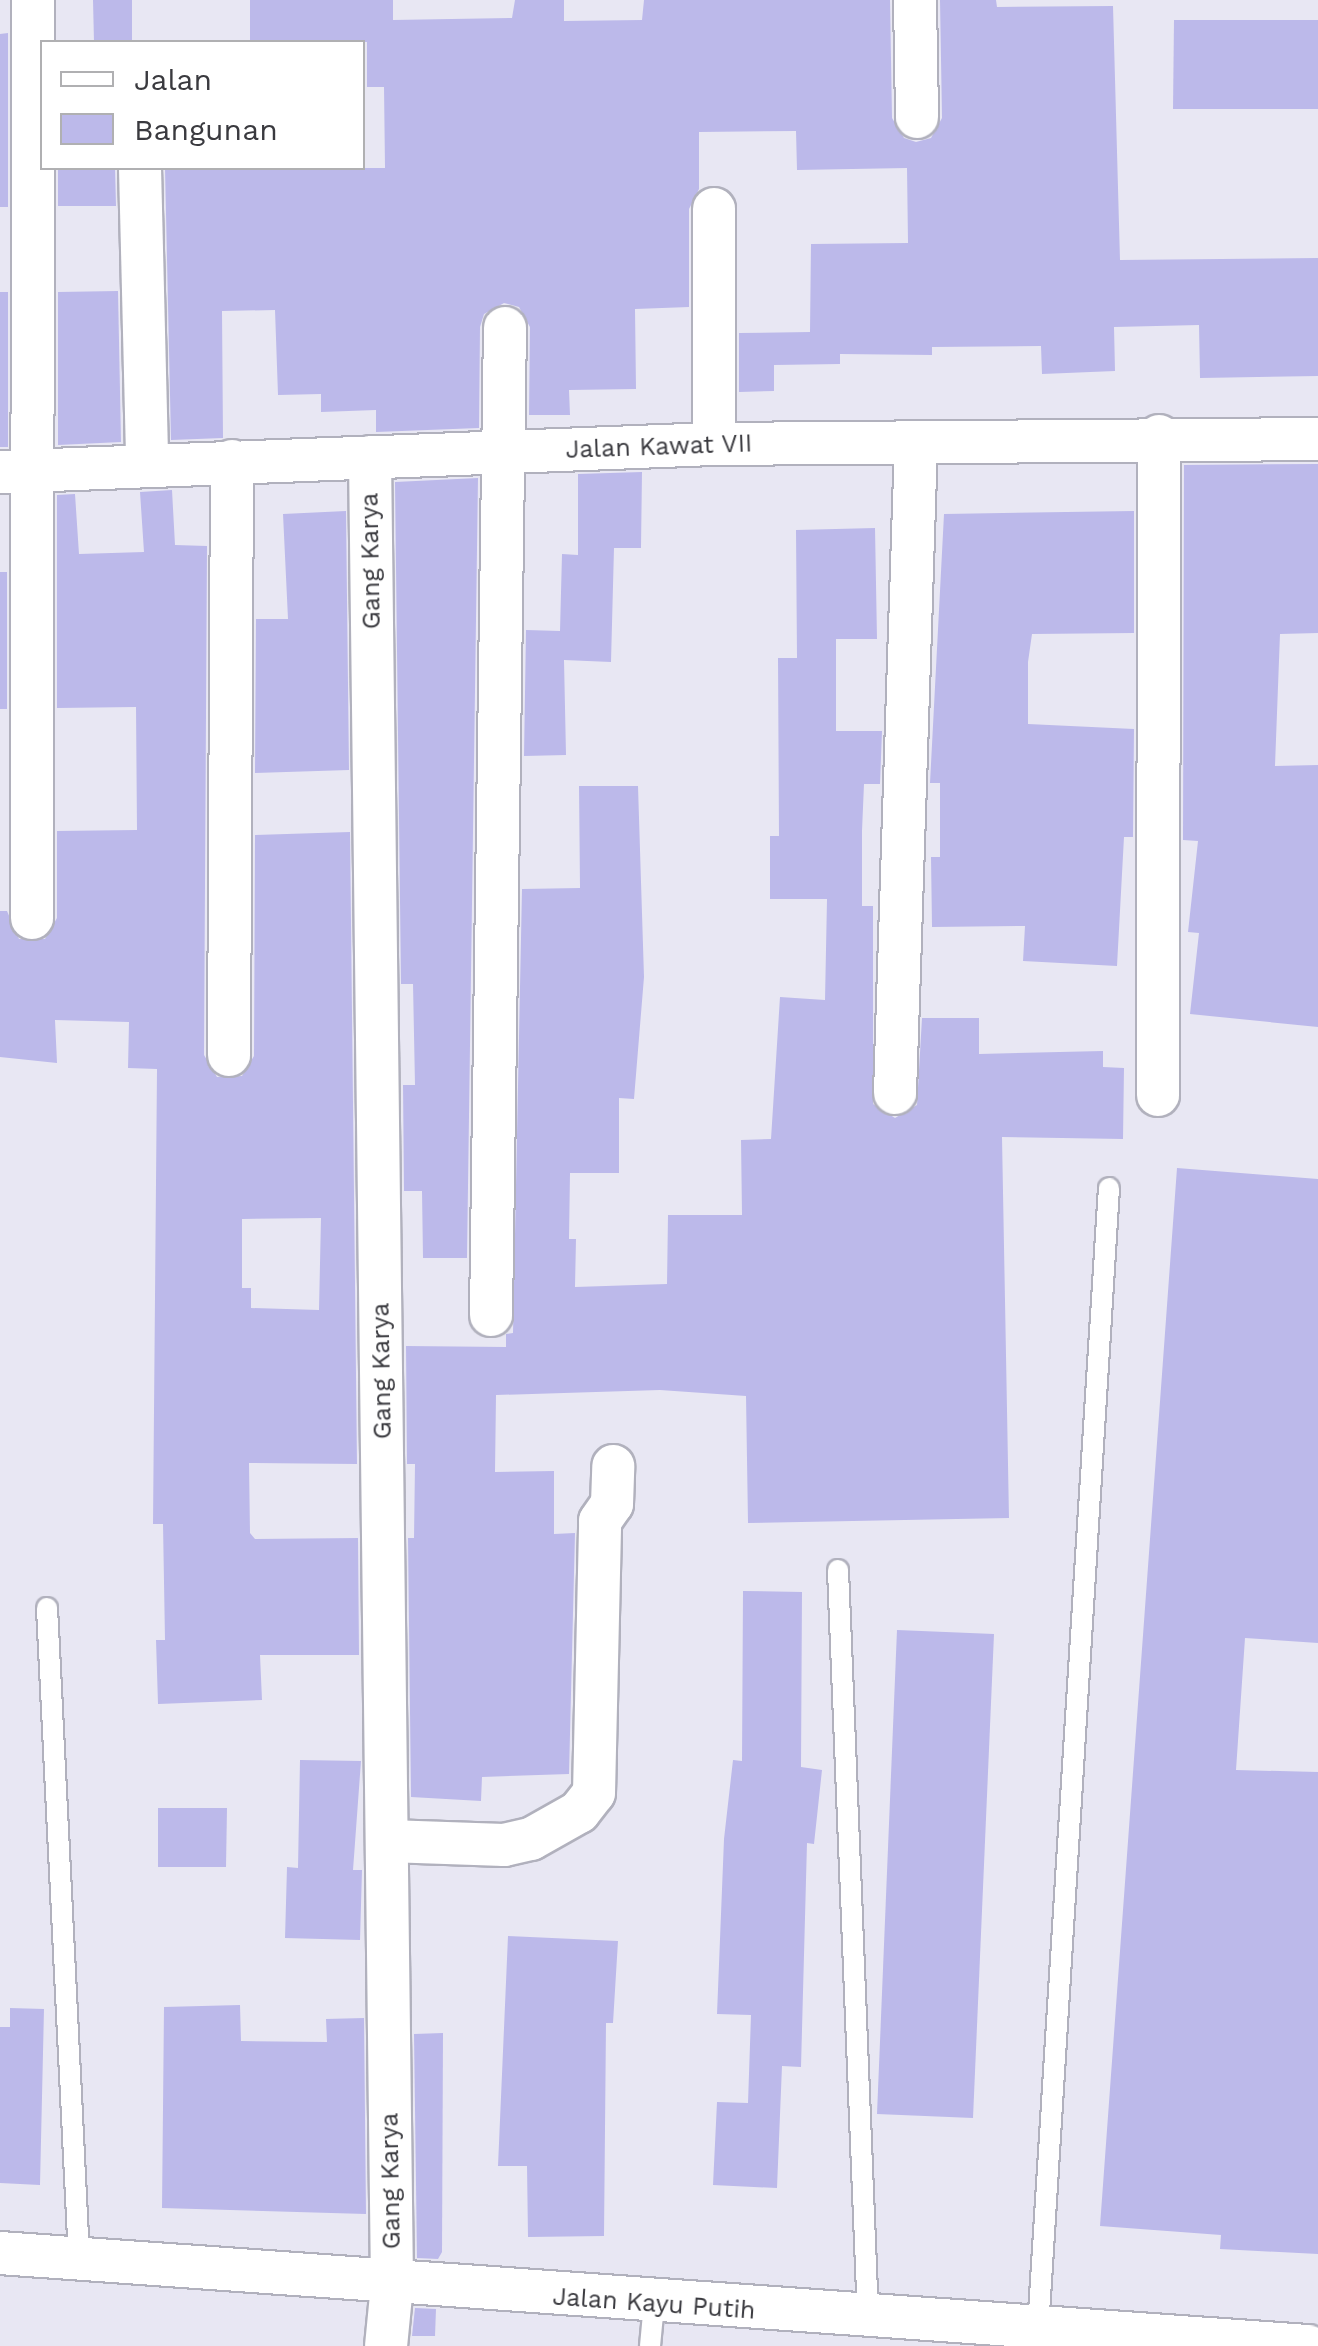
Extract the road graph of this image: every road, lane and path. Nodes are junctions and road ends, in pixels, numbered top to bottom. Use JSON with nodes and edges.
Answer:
{"nodes":[{"id":1,"x":32,"y":0,"type":"edge"},
{"id":2,"x":916,"y":0,"type":"edge"},
{"id":3,"x":918,"y":117,"type":"dead end"},
{"id":4,"x":140,"y":170,"type":"edge"},
{"id":5,"x":714,"y":209,"type":"dead end"},
{"id":6,"x":505,"y":328,"type":"dead end"},
{"id":7,"x":1159,"y":436,"type":"junction"},
{"id":8,"x":1318,"y":439,"type":"edge"},
{"id":9,"x":916,"y":442,"type":"junction"},
{"id":10,"x":714,"y":444,"type":"junction"},
{"id":11,"x":505,"y":454,"type":"junction"},
{"id":12,"x":370,"y":457,"type":"junction"},
{"id":13,"x":232,"y":461,"type":"junction"},
{"id":14,"x":147,"y":464,"type":"junction"},
{"id":15,"x":15,"y":471,"type":"edge"},
{"id":16,"x":32,"y":918,"type":"dead end"},
{"id":17,"x":229,"y":1055,"type":"dead end"},
{"id":18,"x":894,"y":1093,"type":"dead end"},
{"id":19,"x":1158,"y":1095,"type":"dead end"},
{"id":20,"x":1110,"y":1188,"type":"dead end"},
{"id":21,"x":490,"y":1314,"type":"dead end"},
{"id":22,"x":613,"y":1466,"type":"dead end"},
{"id":23,"x":838,"y":1570,"type":"dead end"},
{"id":24,"x":47,"y":1608,"type":"dead end"},
{"id":25,"x":388,"y":1841,"type":"junction"},
{"id":26,"x":0,"y":2253,"type":"edge"},
{"id":27,"x":79,"y":2258,"type":"junction"},
{"id":28,"x":392,"y":2285,"type":"junction"},
{"id":29,"x":654,"y":2304,"type":"junction"},
{"id":30,"x":868,"y":2318,"type":"junction"},
{"id":31,"x":1038,"y":2329,"type":"junction"},
{"id":32,"x":951,"y":2335,"type":"edge"},
{"id":33,"x":386,"y":2346,"type":"edge"},
{"id":34,"x":650,"y":2346,"type":"edge"},
{"id":35,"x":1308,"y":2346,"type":"edge"}],
"edges":[{"from":1,"to":15,"type":"street"},
{"from":2,"to":3,"type":"street"},
{"from":4,"to":14,"type":"street"},
{"from":5,"to":10,"type":"street"},
{"from":6,"to":11,"type":"street"},
{"from":7,"to":8,"type":"street","name":"Jalan Kawat VII"},
{"from":7,"to":9,"type":"street","name":"Jalan Kawat VII"},
{"from":7,"to":19,"type":"street"},
{"from":9,"to":10,"type":"street","name":"Jalan Kawat VII"},
{"from":9,"to":18,"type":"street"},
{"from":10,"to":11,"type":"street","name":"Jalan Kawat VII"},
{"from":11,"to":12,"type":"street","name":"Jalan Kawat VII"},
{"from":11,"to":21,"type":"street"},
{"from":12,"to":13,"type":"street","name":"Jalan Kawat VII"},
{"from":12,"to":25,"type":"street","name":"Gang Karya"},
{"from":13,"to":14,"type":"street","name":"Jalan Kawat VII"},
{"from":13,"to":17,"type":"street"},
{"from":14,"to":15,"type":"street","name":"Jalan Kawat VII"},
{"from":15,"to":16,"type":"street"},
{"from":20,"to":31,"type":"lane"},
{"from":22,"to":25,"type":"street"},
{"from":23,"to":30,"type":"lane"},
{"from":24,"to":27,"type":"lane"},
{"from":25,"to":28,"type":"street","name":"Gang Karya"},
{"from":26,"to":27,"type":"street","name":"Jalan Kayu Putih"},
{"from":27,"to":28,"type":"street","name":"Jalan Kayu Putih"},
{"from":28,"to":29,"type":"street","name":"Jalan Kayu Putih"},
{"from":28,"to":33,"type":"street","name":"Gang Karya"},
{"from":29,"to":30,"type":"street","name":"Jalan Kayu Putih"},
{"from":29,"to":34,"type":"lane"},
{"from":30,"to":32,"type":"street","name":"Jalan Kayu Putih"},
{"from":31,"to":32,"type":"street","name":"Jalan Kayu Putih"},
{"from":31,"to":35,"type":"street","name":"Jalan Kayu Putih"}]}
